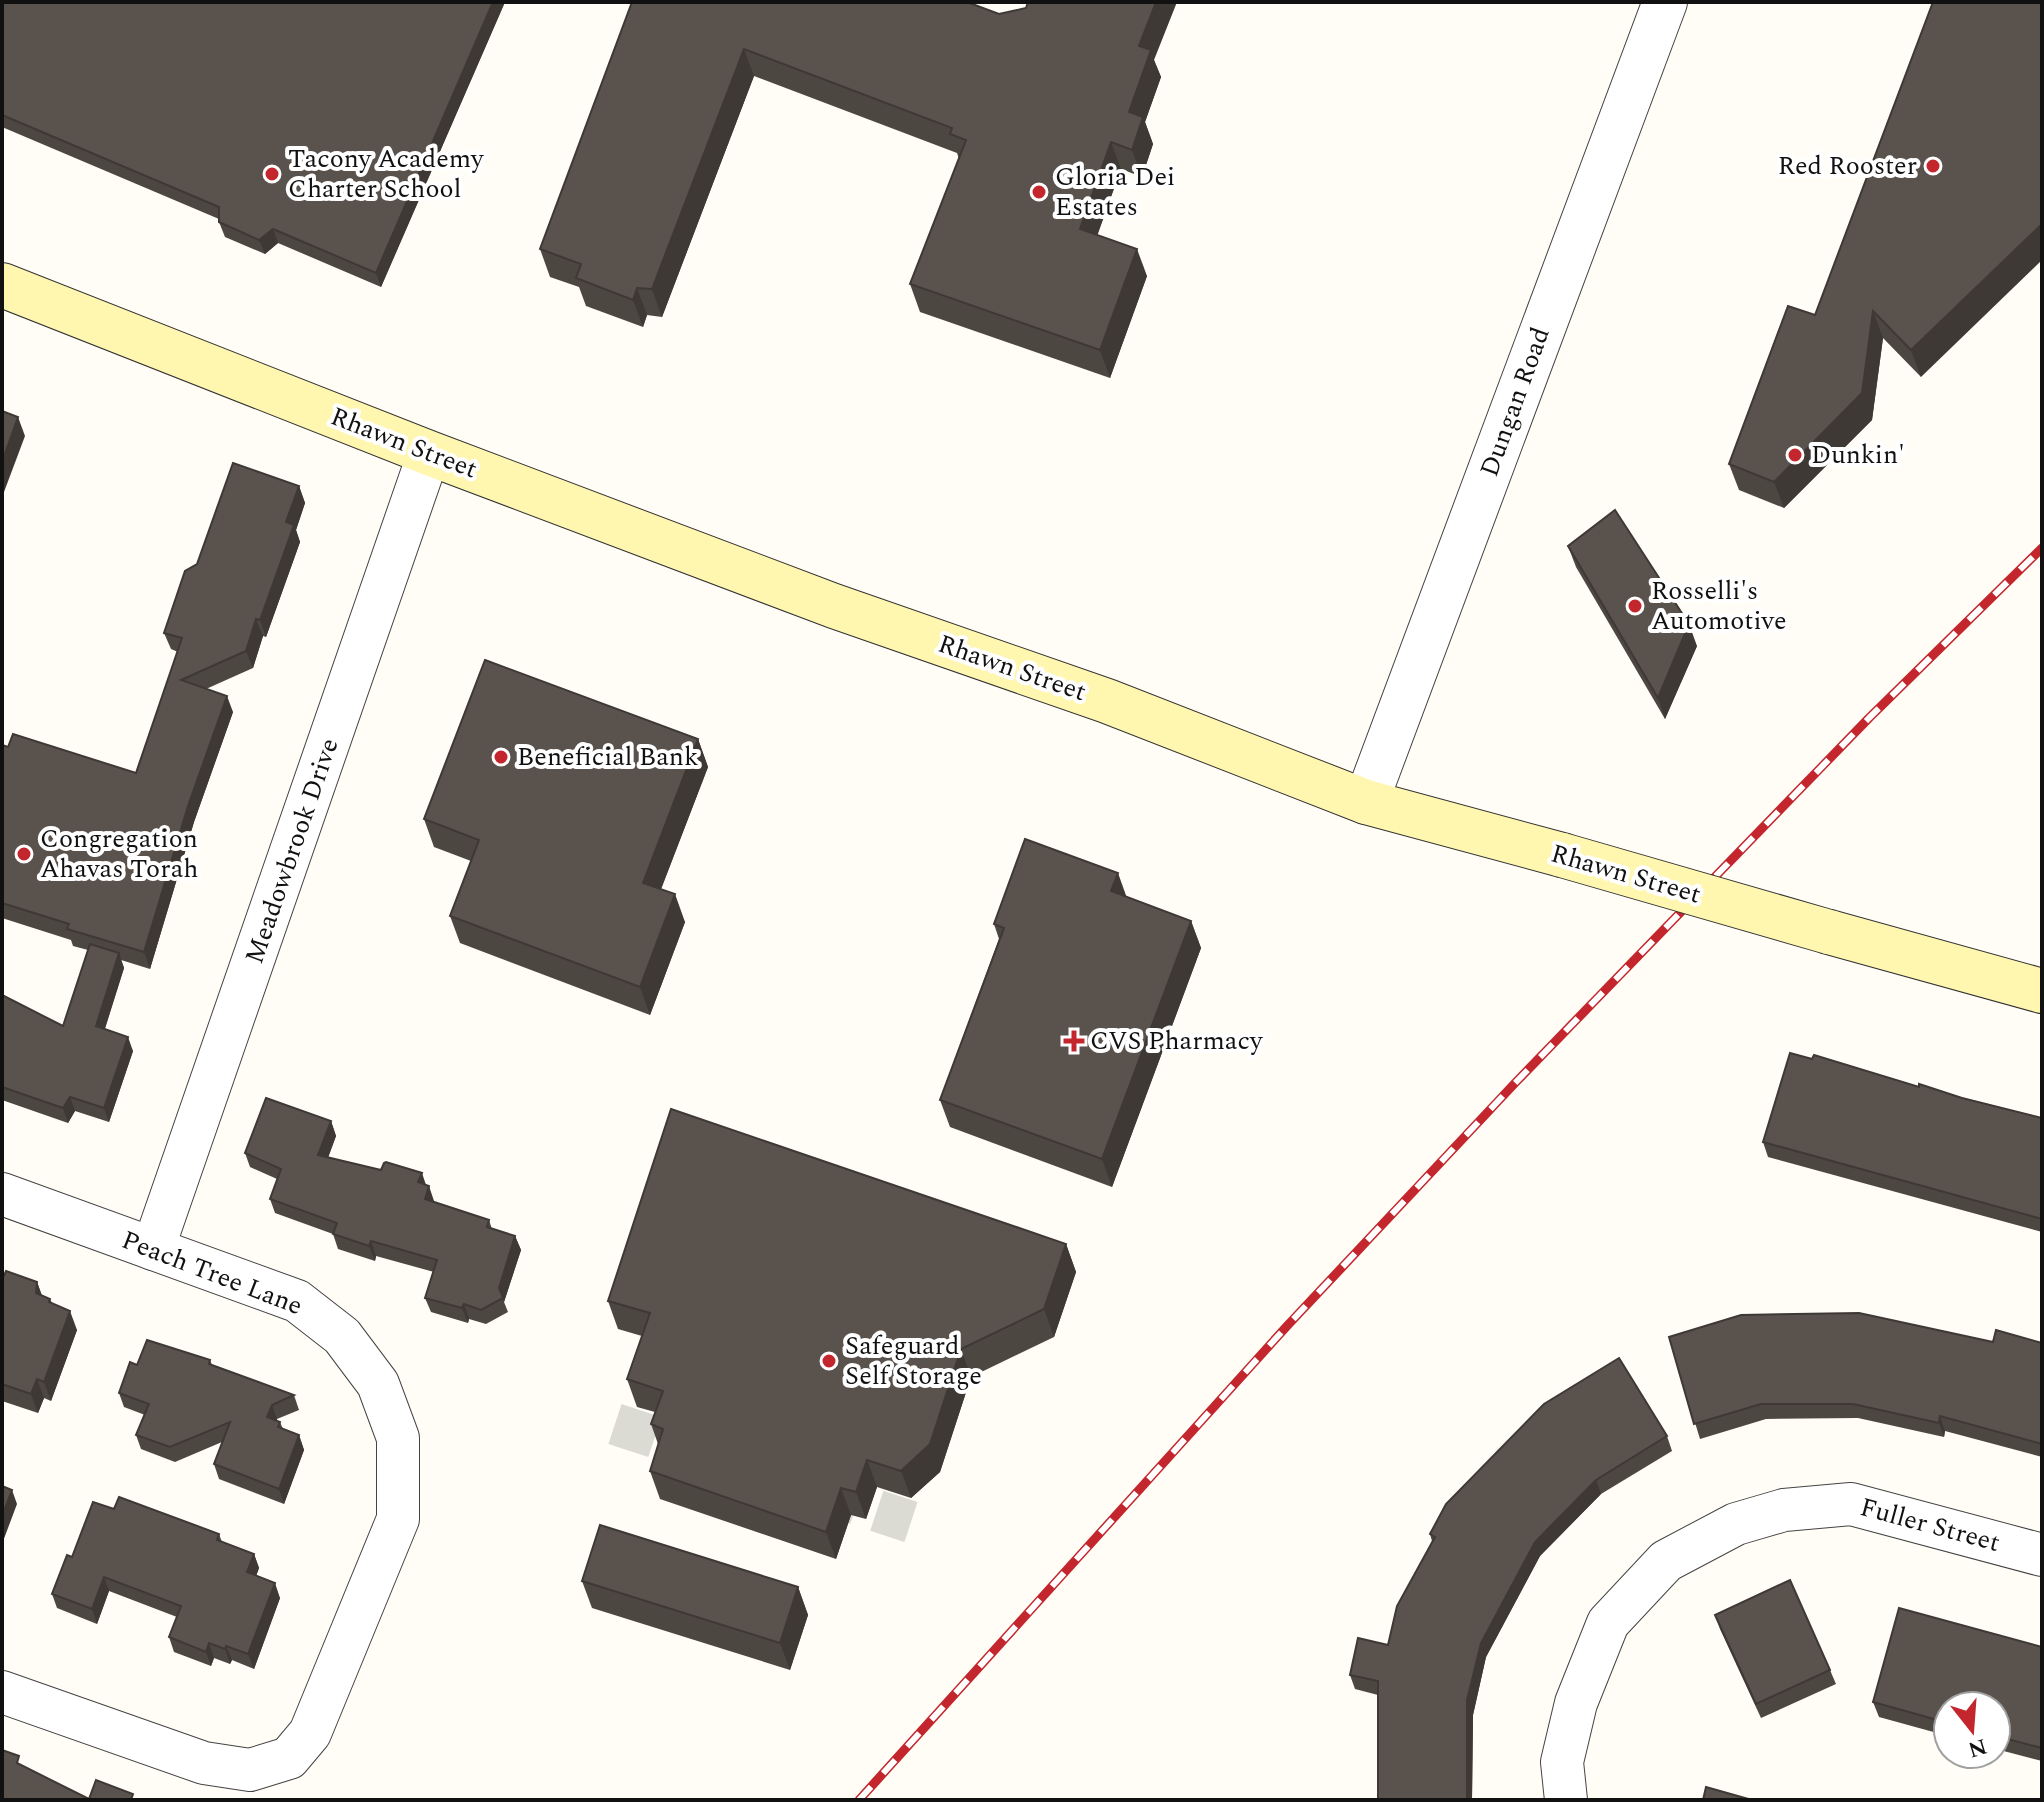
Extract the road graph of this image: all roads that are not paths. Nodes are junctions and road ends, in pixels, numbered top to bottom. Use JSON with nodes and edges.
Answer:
{"nodes":[{"id":1,"x":1665,"y":2,"type":"edge"},
{"id":2,"x":2,"y":285,"type":"edge"},
{"id":3,"x":429,"y":453,"type":"junction"},
{"id":4,"x":1366,"y":802,"type":"junction"},
{"id":5,"x":2042,"y":991,"type":"edge"},
{"id":6,"x":2,"y":1194,"type":"edge"},
{"id":7,"x":153,"y":1249,"type":"junction"},
{"id":8,"x":2042,"y":1555,"type":"edge"},
{"id":9,"x":2,"y":1692,"type":"edge"},
{"id":10,"x":1566,"y":1800,"type":"edge"}],
"edges":[{"from":1,"to":4,"type":"street","name":"Dungan Road"},
{"from":2,"to":3,"type":"main road","name":"Rhawn Street"},
{"from":3,"to":4,"type":"main road","name":"Rhawn Street"},
{"from":3,"to":7,"type":"street","name":"Meadowbrook Drive"},
{"from":4,"to":5,"type":"main road","name":"Rhawn Street","bridge":true},
{"from":6,"to":7,"type":"street","name":"Peach Tree Lane"},
{"from":7,"to":9,"type":"street","name":"Peach Tree Lane"},
{"from":8,"to":10,"type":"street","name":"Fuller Street"}]}
